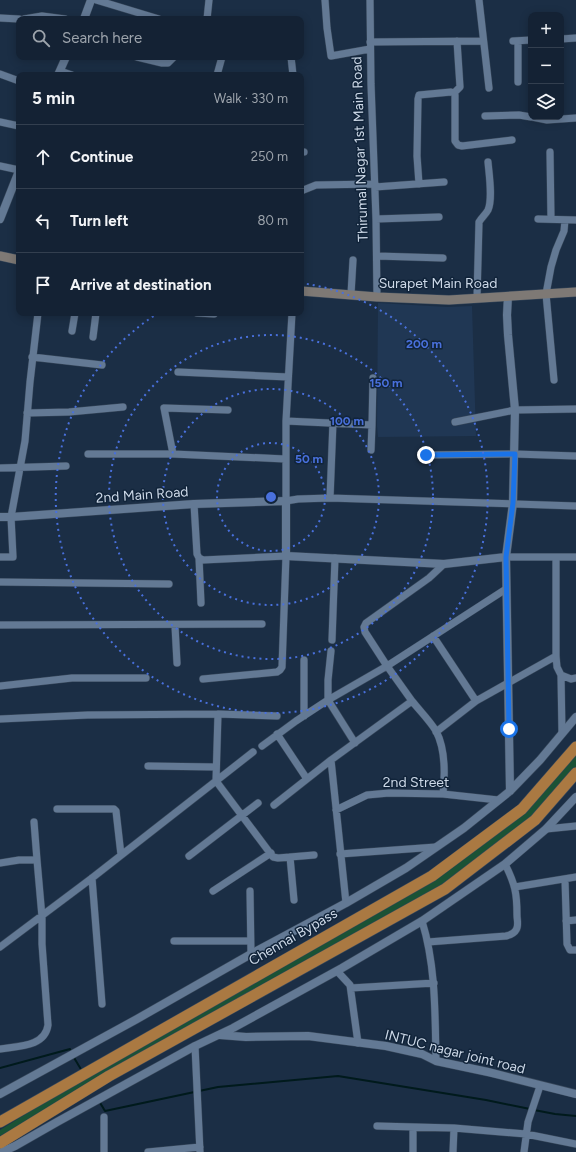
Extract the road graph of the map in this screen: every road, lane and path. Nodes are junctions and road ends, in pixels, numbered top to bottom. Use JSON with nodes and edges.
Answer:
{"nodes":[{"id":1,"x":91,"y":0,"type":"edge"},
{"id":2,"x":96,"y":0,"type":"edge"},
{"id":3,"x":209,"y":0,"type":"edge"},
{"id":4,"x":325,"y":0,"type":"edge"},
{"id":5,"x":370,"y":0,"type":"edge"},
{"id":6,"x":479,"y":0,"type":"edge"},
{"id":7,"x":85,"y":16,"type":"edge"},
{"id":8,"x":150,"y":16,"type":"edge"},
{"id":9,"x":207,"y":16,"type":"edge"},
{"id":10,"x":0,"y":18,"type":"edge"},
{"id":11,"x":16,"y":19,"type":"edge"},
{"id":12,"x":576,"y":38,"type":"edge"},
{"id":13,"x":564,"y":39,"type":"edge"},
{"id":14,"x":528,"y":40,"type":"edge"},
{"id":15,"x":483,"y":41,"type":"junction"},
{"id":16,"x":457,"y":42,"type":"junction"},
{"id":17,"x":370,"y":45,"type":"junction"},
{"id":18,"x":65,"y":60,"type":"edge"},
{"id":19,"x":150,"y":60,"type":"edge"},
{"id":20,"x":171,"y":60,"type":"edge"},
{"id":21,"x":221,"y":60,"type":"edge"},
{"id":22,"x":291,"y":60,"type":"edge"},
{"id":23,"x":59,"y":72,"type":"edge"},
{"id":24,"x":218,"y":72,"type":"edge"},
{"id":25,"x":293,"y":72,"type":"edge"},
{"id":26,"x":0,"y":74,"type":"edge"},
{"id":27,"x":16,"y":80,"type":"edge"},
{"id":28,"x":518,"y":82,"type":"dead end"},
{"id":29,"x":489,"y":88,"type":"dead end"},
{"id":30,"x":454,"y":93,"type":"junction"},
{"id":31,"x":485,"y":116,"type":"dead end"},
{"id":32,"x":528,"y":116,"type":"edge"},
{"id":33,"x":576,"y":118,"type":"edge"},
{"id":34,"x":564,"y":119,"type":"edge"},
{"id":35,"x":0,"y":122,"type":"edge"},
{"id":36,"x":16,"y":125,"type":"edge"},
{"id":37,"x":512,"y":140,"type":"dead end"},
{"id":38,"x":550,"y":152,"type":"dead end"},
{"id":39,"x":488,"y":162,"type":"dead end"},
{"id":40,"x":0,"y":166,"type":"edge"},
{"id":41,"x":16,"y":170,"type":"edge"},
{"id":42,"x":16,"y":177,"type":"edge"},
{"id":43,"x":444,"y":182,"type":"dead end"},
{"id":44,"x":419,"y":184,"type":"junction"},
{"id":45,"x":375,"y":185,"type":"junction"},
{"id":46,"x":304,"y":190,"type":"edge"},
{"id":47,"x":3,"y":202,"type":"edge"},
{"id":48,"x":439,"y":217,"type":"dead end"},
{"id":49,"x":376,"y":218,"type":"junction"},
{"id":50,"x":538,"y":218,"type":"dead end"},
{"id":51,"x":0,"y":219,"type":"edge"},
{"id":52,"x":551,"y":219,"type":"junction"},
{"id":53,"x":565,"y":220,"type":"junction"},
{"id":54,"x":576,"y":220,"type":"edge"},
{"id":55,"x":0,"y":256,"type":"edge"},
{"id":56,"x":376,"y":256,"type":"junction"},
{"id":57,"x":444,"y":258,"type":"dead end"},
{"id":58,"x":16,"y":259,"type":"edge"},
{"id":59,"x":352,"y":260,"type":"dead end"},
{"id":60,"x":304,"y":291,"type":"edge"},
{"id":61,"x":576,"y":292,"type":"edge"},
{"id":62,"x":351,"y":294,"type":"junction"},
{"id":63,"x":546,"y":294,"type":"junction"},
{"id":64,"x":508,"y":296,"type":"junction"},
{"id":65,"x":377,"y":297,"type":"junction"},
{"id":66,"x":477,"y":298,"type":"junction"},
{"id":67,"x":38,"y":316,"type":"edge"},
{"id":68,"x":74,"y":316,"type":"edge"},
{"id":69,"x":96,"y":316,"type":"edge"},
{"id":70,"x":292,"y":316,"type":"edge"},
{"id":71,"x":72,"y":331,"type":"dead end"},
{"id":72,"x":93,"y":337,"type":"dead end"},
{"id":73,"x":32,"y":357,"type":"junction"},
{"id":74,"x":102,"y":365,"type":"dead end"},
{"id":75,"x":178,"y":372,"type":"dead end"},
{"id":76,"x":288,"y":377,"type":"junction"},
{"id":77,"x":373,"y":378,"type":"dead end"},
{"id":78,"x":554,"y":380,"type":"dead end"},
{"id":79,"x":123,"y":407,"type":"dead end"},
{"id":80,"x":576,"y":409,"type":"edge"},
{"id":81,"x":228,"y":410,"type":"dead end"},
{"id":82,"x":515,"y":410,"type":"junction"},
{"id":83,"x":27,"y":413,"type":"junction"},
{"id":84,"x":286,"y":420,"type":"junction"},
{"id":85,"x":333,"y":422,"type":"junction"},
{"id":86,"x":455,"y":422,"type":"dead end"},
{"id":87,"x":372,"y":425,"type":"junction"},
{"id":88,"x":371,"y":450,"type":"dead end"},
{"id":89,"x":88,"y":454,"type":"dead end"},
{"id":90,"x":173,"y":454,"type":"junction"},
{"id":91,"x":515,"y":454,"type":"junction"},
{"id":92,"x":426,"y":455,"type":"dead end"},
{"id":93,"x":576,"y":456,"type":"edge"},
{"id":94,"x":285,"y":459,"type":"junction"},
{"id":95,"x":66,"y":466,"type":"dead end"},
{"id":96,"x":20,"y":467,"type":"junction"},
{"id":97,"x":0,"y":468,"type":"edge"},
{"id":98,"x":330,"y":498,"type":"junction"},
{"id":99,"x":286,"y":500,"type":"junction"},
{"id":100,"x":513,"y":503,"type":"junction"},
{"id":101,"x":194,"y":504,"type":"junction"},
{"id":102,"x":576,"y":506,"type":"edge"},
{"id":103,"x":0,"y":517,"type":"edge"},
{"id":104,"x":12,"y":517,"type":"junction"},
{"id":105,"x":286,"y":556,"type":"junction"},
{"id":106,"x":0,"y":557,"type":"edge"},
{"id":107,"x":506,"y":557,"type":"junction"},
{"id":108,"x":556,"y":557,"type":"junction"},
{"id":109,"x":576,"y":557,"type":"edge"},
{"id":110,"x":199,"y":558,"type":"junction"},
{"id":111,"x":335,"y":558,"type":"junction"},
{"id":112,"x":444,"y":564,"type":"junction"},
{"id":113,"x":0,"y":582,"type":"edge"},
{"id":114,"x":169,"y":584,"type":"dead end"},
{"id":115,"x":506,"y":589,"type":"junction"},
{"id":116,"x":201,"y":603,"type":"dead end"},
{"id":117,"x":262,"y":624,"type":"dead end"},
{"id":118,"x":0,"y":625,"type":"edge"},
{"id":119,"x":175,"y":626,"type":"junction"},
{"id":120,"x":433,"y":636,"type":"junction"},
{"id":121,"x":332,"y":640,"type":"dead end"},
{"id":122,"x":331,"y":651,"type":"dead end"},
{"id":123,"x":556,"y":656,"type":"junction"},
{"id":124,"x":304,"y":660,"type":"dead end"},
{"id":125,"x":177,"y":663,"type":"dead end"},
{"id":126,"x":387,"y":666,"type":"junction"},
{"id":127,"x":561,"y":675,"type":"junction"},
{"id":128,"x":146,"y":678,"type":"dead end"},
{"id":129,"x":576,"y":678,"type":"edge"},
{"id":130,"x":203,"y":679,"type":"dead end"},
{"id":131,"x":508,"y":683,"type":"junction"},
{"id":132,"x":0,"y":686,"type":"edge"},
{"id":133,"x":328,"y":700,"type":"junction"},
{"id":134,"x":412,"y":701,"type":"junction"},
{"id":135,"x":476,"y":701,"type":"junction"},
{"id":136,"x":218,"y":714,"type":"junction"},
{"id":137,"x":277,"y":716,"type":"dead end"},
{"id":138,"x":304,"y":716,"type":"junction"},
{"id":139,"x":576,"y":716,"type":"edge"},
{"id":140,"x":0,"y":719,"type":"edge"},
{"id":141,"x":436,"y":732,"type":"junction"},
{"id":142,"x":562,"y":733,"type":"junction"},
{"id":143,"x":277,"y":734,"type":"junction"},
{"id":144,"x":355,"y":743,"type":"junction"},
{"id":145,"x":262,"y":746,"type":"dead end"},
{"id":146,"x":576,"y":747,"type":"edge"},
{"id":147,"x":254,"y":752,"type":"dead end"},
{"id":148,"x":331,"y":760,"type":"junction"},
{"id":149,"x":148,"y":766,"type":"dead end"},
{"id":150,"x":216,"y":767,"type":"junction"},
{"id":151,"x":576,"y":773,"type":"edge"},
{"id":152,"x":307,"y":779,"type":"junction"},
{"id":153,"x":216,"y":781,"type":"junction"},
{"id":154,"x":510,"y":791,"type":"junction"},
{"id":155,"x":443,"y":794,"type":"junction"},
{"id":156,"x":576,"y":797,"type":"edge"},
{"id":157,"x":498,"y":800,"type":"junction"},
{"id":158,"x":258,"y":803,"type":"dead end"},
{"id":159,"x":274,"y":805,"type":"dead end"},
{"id":160,"x":56,"y":809,"type":"dead end"},
{"id":161,"x":336,"y":810,"type":"junction"},
{"id":162,"x":242,"y":816,"type":"junction"},
{"id":163,"x":34,"y":822,"type":"dead end"},
{"id":164,"x":576,"y":826,"type":"edge"},
{"id":165,"x":546,"y":829,"type":"junction"},
{"id":166,"x":436,"y":847,"type":"junction"},
{"id":167,"x":271,"y":853,"type":"junction"},
{"id":168,"x":340,"y":854,"type":"junction"},
{"id":169,"x":121,"y":855,"type":"junction"},
{"id":170,"x":314,"y":855,"type":"dead end"},
{"id":171,"x":189,"y":856,"type":"dead end"},
{"id":172,"x":290,"y":857,"type":"junction"},
{"id":173,"x":37,"y":860,"type":"junction"},
{"id":174,"x":0,"y":863,"type":"edge"},
{"id":175,"x":505,"y":864,"type":"junction"},
{"id":176,"x":92,"y":878,"type":"junction"},
{"id":177,"x":576,"y":878,"type":"edge"},
{"id":178,"x":565,"y":880,"type":"junction"},
{"id":179,"x":515,"y":887,"type":"junction"},
{"id":180,"x":213,"y":891,"type":"dead end"},
{"id":181,"x":250,"y":892,"type":"dead end"},
{"id":182,"x":294,"y":900,"type":"dead end"},
{"id":183,"x":346,"y":903,"type":"junction"},
{"id":184,"x":42,"y":917,"type":"junction"},
{"id":185,"x":576,"y":920,"type":"edge"},
{"id":186,"x":422,"y":921,"type":"junction"},
{"id":187,"x":566,"y":921,"type":"junction"},
{"id":188,"x":174,"y":941,"type":"dead end"},
{"id":189,"x":250,"y":941,"type":"junction"},
{"id":190,"x":428,"y":942,"type":"junction"},
{"id":191,"x":0,"y":947,"type":"edge"},
{"id":192,"x":576,"y":950,"type":"edge"},
{"id":193,"x":251,"y":954,"type":"junction"},
{"id":194,"x":337,"y":971,"type":"junction"},
{"id":195,"x":434,"y":983,"type":"junction"},
{"id":196,"x":351,"y":988,"type":"junction"},
{"id":197,"x":102,"y":1004,"type":"dead end"},
{"id":198,"x":219,"y":1035,"type":"junction"},
{"id":199,"x":358,"y":1043,"type":"junction"},
{"id":200,"x":195,"y":1046,"type":"junction"},
{"id":201,"x":0,"y":1048,"type":"edge"},
{"id":202,"x":436,"y":1061,"type":"junction"},
{"id":203,"x":540,"y":1086,"type":"junction"},
{"id":204,"x":1,"y":1094,"type":"edge"},
{"id":205,"x":576,"y":1094,"type":"edge"},
{"id":206,"x":104,"y":1117,"type":"dead end"},
{"id":207,"x":3,"y":1121,"type":"edge"},
{"id":208,"x":377,"y":1126,"type":"dead end"},
{"id":209,"x":413,"y":1127,"type":"junction"},
{"id":210,"x":454,"y":1128,"type":"junction"},
{"id":211,"x":526,"y":1134,"type":"junction"},
{"id":212,"x":5,"y":1140,"type":"edge"},
{"id":213,"x":576,"y":1144,"type":"edge"},
{"id":214,"x":200,"y":1149,"type":"edge"},
{"id":215,"x":2,"y":1152,"type":"edge"},
{"id":216,"x":104,"y":1152,"type":"edge"},
{"id":217,"x":148,"y":1152,"type":"edge"},
{"id":218,"x":413,"y":1152,"type":"edge"},
{"id":219,"x":453,"y":1152,"type":"edge"},
{"id":220,"x":524,"y":1152,"type":"edge"}],
"edges":[{"from":1,"to":7,"type":"street"},
{"from":2,"to":8,"type":"street"},
{"from":3,"to":9,"type":"street"},
{"from":4,"to":17,"type":"street"},
{"from":5,"to":17,"type":"street","name":"Thirumal Nagar 1st Main Road"},
{"from":6,"to":15,"type":"street"},
{"from":10,"to":11,"type":"street"},
{"from":12,"to":13,"type":"street"},
{"from":14,"to":28,"type":"street"},
{"from":15,"to":16,"type":"street"},
{"from":15,"to":29,"type":"street"},
{"from":16,"to":17,"type":"street"},
{"from":16,"to":30,"type":"street"},
{"from":17,"to":45,"type":"street","name":"Thirumal Nagar 1st Main Road"},
{"from":18,"to":23,"type":"street"},
{"from":19,"to":20,"type":"street"},
{"from":21,"to":24,"type":"street"},
{"from":22,"to":25,"type":"street"},
{"from":26,"to":27,"type":"street"},
{"from":30,"to":37,"type":"street"},
{"from":30,"to":44,"type":"street"},
{"from":31,"to":32,"type":"street"},
{"from":33,"to":34,"type":"street"},
{"from":35,"to":36,"type":"street"},
{"from":38,"to":52,"type":"street"},
{"from":39,"to":66,"type":"street"},
{"from":40,"to":41,"type":"street"},
{"from":42,"to":47,"type":"street"},
{"from":43,"to":44,"type":"street"},
{"from":44,"to":45,"type":"street"},
{"from":45,"to":46,"type":"street"},
{"from":45,"to":49,"type":"street","name":"Thirumal Nagar 1st Main Road"},
{"from":47,"to":51,"type":"street"},
{"from":48,"to":49,"type":"street"},
{"from":49,"to":56,"type":"street","name":"Thirumal Nagar 1st Main Road"},
{"from":50,"to":52,"type":"street"},
{"from":52,"to":53,"type":"street"},
{"from":53,"to":54,"type":"street"},
{"from":53,"to":63,"type":"street"},
{"from":55,"to":58,"type":"main road"},
{"from":56,"to":57,"type":"street"},
{"from":56,"to":65,"type":"street","name":"Thirumal Nagar 1st Main Road"},
{"from":59,"to":62,"type":"street"},
{"from":60,"to":62,"type":"main road","name":"Surapet Main Road"},
{"from":61,"to":63,"type":"main road","name":"Surapet Main Road"},
{"from":62,"to":65,"type":"main road","name":"Surapet Main Road"},
{"from":63,"to":64,"type":"main road","name":"Surapet Main Road"},
{"from":63,"to":78,"type":"street"},
{"from":64,"to":66,"type":"main road","name":"Surapet Main Road"},
{"from":64,"to":82,"type":"street"},
{"from":65,"to":66,"type":"main road","name":"Surapet Main Road"},
{"from":67,"to":73,"type":"street"},
{"from":68,"to":71,"type":"street"},
{"from":69,"to":72,"type":"street"},
{"from":70,"to":76,"type":"street"},
{"from":73,"to":74,"type":"street"},
{"from":73,"to":83,"type":"street"},
{"from":75,"to":76,"type":"street"},
{"from":76,"to":84,"type":"street"},
{"from":77,"to":87,"type":"street"},
{"from":79,"to":83,"type":"street"},
{"from":80,"to":82,"type":"street"},
{"from":81,"to":90,"type":"street"},
{"from":82,"to":86,"type":"street"},
{"from":82,"to":91,"type":"street"},
{"from":83,"to":96,"type":"street"},
{"from":84,"to":85,"type":"street"},
{"from":84,"to":94,"type":"street"},
{"from":85,"to":87,"type":"street"},
{"from":85,"to":98,"type":"street"},
{"from":87,"to":88,"type":"street"},
{"from":89,"to":90,"type":"street"},
{"from":90,"to":94,"type":"street"},
{"from":91,"to":92,"type":"street"},
{"from":91,"to":93,"type":"street"},
{"from":91,"to":100,"type":"street"},
{"from":94,"to":99,"type":"street"},
{"from":95,"to":96,"type":"street"},
{"from":96,"to":97,"type":"street"},
{"from":96,"to":104,"type":"street"},
{"from":98,"to":99,"type":"street"},
{"from":98,"to":100,"type":"street"},
{"from":99,"to":101,"type":"street","name":"2nd Main Road"},
{"from":99,"to":105,"type":"street"},
{"from":100,"to":102,"type":"street"},
{"from":100,"to":107,"type":"street"},
{"from":101,"to":104,"type":"street","name":"2nd Main Road"},
{"from":101,"to":110,"type":"street"},
{"from":103,"to":104,"type":"street","name":"2nd Main Road"},
{"from":104,"to":106,"type":"street"},
{"from":105,"to":110,"type":"street"},
{"from":105,"to":111,"type":"street"},
{"from":105,"to":130,"type":"street"},
{"from":107,"to":108,"type":"street"},
{"from":107,"to":112,"type":"street"},
{"from":107,"to":115,"type":"street"},
{"from":108,"to":109,"type":"street"},
{"from":108,"to":123,"type":"street"},
{"from":110,"to":116,"type":"street"},
{"from":111,"to":112,"type":"street"},
{"from":111,"to":121,"type":"street"},
{"from":112,"to":126,"type":"street"},
{"from":113,"to":114,"type":"street"},
{"from":115,"to":120,"type":"street"},
{"from":115,"to":131,"type":"street"},
{"from":117,"to":119,"type":"street"},
{"from":118,"to":119,"type":"street"},
{"from":119,"to":125,"type":"street"},
{"from":120,"to":126,"type":"street"},
{"from":120,"to":135,"type":"street"},
{"from":122,"to":133,"type":"street"},
{"from":123,"to":127,"type":"street"},
{"from":123,"to":131,"type":"street"},
{"from":124,"to":138,"type":"street"},
{"from":126,"to":133,"type":"street"},
{"from":126,"to":134,"type":"street"},
{"from":127,"to":129,"type":"street"},
{"from":127,"to":142,"type":"street"},
{"from":128,"to":132,"type":"street"},
{"from":131,"to":135,"type":"street"},
{"from":131,"to":154,"type":"street"},
{"from":133,"to":138,"type":"street"},
{"from":133,"to":144,"type":"street"},
{"from":134,"to":141,"type":"street"},
{"from":134,"to":144,"type":"street"},
{"from":135,"to":141,"type":"street"},
{"from":136,"to":137,"type":"street"},
{"from":136,"to":140,"type":"street"},
{"from":136,"to":150,"type":"street"},
{"from":138,"to":143,"type":"street"},
{"from":139,"to":142,"type":"street"},
{"from":141,"to":155,"type":"street"},
{"from":142,"to":154,"type":"street"},
{"from":143,"to":145,"type":"street"},
{"from":143,"to":152,"type":"street"},
{"from":144,"to":148,"type":"street"},
{"from":146,"to":207,"type":"highway","name":"Chennai Bypass"},
{"from":147,"to":153,"type":"street"},
{"from":148,"to":152,"type":"street"},
{"from":148,"to":161,"type":"street"},
{"from":149,"to":150,"type":"street"},
{"from":150,"to":153,"type":"street"},
{"from":151,"to":212,"type":"highway"},
{"from":152,"to":159,"type":"street"},
{"from":153,"to":162,"type":"street"},
{"from":153,"to":169,"type":"street"},
{"from":154,"to":157,"type":"street"},
{"from":155,"to":157,"type":"street","name":"2nd Street"},
{"from":155,"to":161,"type":"street","name":"2nd Street"},
{"from":156,"to":165,"type":"street"},
{"from":157,"to":166,"type":"street"},
{"from":158,"to":162,"type":"street"},
{"from":160,"to":169,"type":"street"},
{"from":161,"to":168,"type":"street"},
{"from":162,"to":167,"type":"street"},
{"from":162,"to":171,"type":"street"},
{"from":163,"to":173,"type":"street"},
{"from":164,"to":165,"type":"street"},
{"from":165,"to":175,"type":"street"},
{"from":166,"to":168,"type":"street"},
{"from":166,"to":183,"type":"street"},
{"from":167,"to":172,"type":"street"},
{"from":167,"to":180,"type":"street"},
{"from":168,"to":183,"type":"street"},
{"from":169,"to":176,"type":"street"},
{"from":170,"to":172,"type":"street"},
{"from":172,"to":182,"type":"street"},
{"from":173,"to":174,"type":"street"},
{"from":173,"to":184,"type":"street"},
{"from":175,"to":179,"type":"street"},
{"from":175,"to":186,"type":"street"},
{"from":176,"to":184,"type":"street"},
{"from":176,"to":197,"type":"street"},
{"from":177,"to":178,"type":"street"},
{"from":178,"to":179,"type":"street"},
{"from":178,"to":187,"type":"street"},
{"from":179,"to":190,"type":"street"},
{"from":181,"to":189,"type":"street"},
{"from":183,"to":193,"type":"street"},
{"from":184,"to":191,"type":"street"},
{"from":184,"to":201,"type":"street"},
{"from":185,"to":187,"type":"street"},
{"from":186,"to":190,"type":"street"},
{"from":186,"to":194,"type":"street"},
{"from":187,"to":192,"type":"street"},
{"from":188,"to":189,"type":"street"},
{"from":189,"to":193,"type":"street"},
{"from":190,"to":195,"type":"street"},
{"from":193,"to":204,"type":"street"},
{"from":194,"to":196,"type":"street"},
{"from":194,"to":198,"type":"street"},
{"from":195,"to":196,"type":"street"},
{"from":195,"to":202,"type":"street"},
{"from":196,"to":199,"type":"street"},
{"from":198,"to":199,"type":"street","name":"INTUC nagar joint road"},
{"from":198,"to":200,"type":"street"},
{"from":199,"to":202,"type":"street","name":"INTUC nagar joint road"},
{"from":200,"to":214,"type":"street"},
{"from":200,"to":215,"type":"street"},
{"from":202,"to":203,"type":"street","name":"INTUC nagar joint road"},
{"from":203,"to":205,"type":"street","name":"INTUC nagar joint road"},
{"from":203,"to":211,"type":"street"},
{"from":206,"to":216,"type":"street"},
{"from":208,"to":209,"type":"street"},
{"from":209,"to":210,"type":"street"},
{"from":209,"to":218,"type":"street"},
{"from":210,"to":211,"type":"street"},
{"from":210,"to":219,"type":"street"},
{"from":211,"to":213,"type":"street"},
{"from":211,"to":220,"type":"street"},
{"from":214,"to":217,"type":"street"}]}
